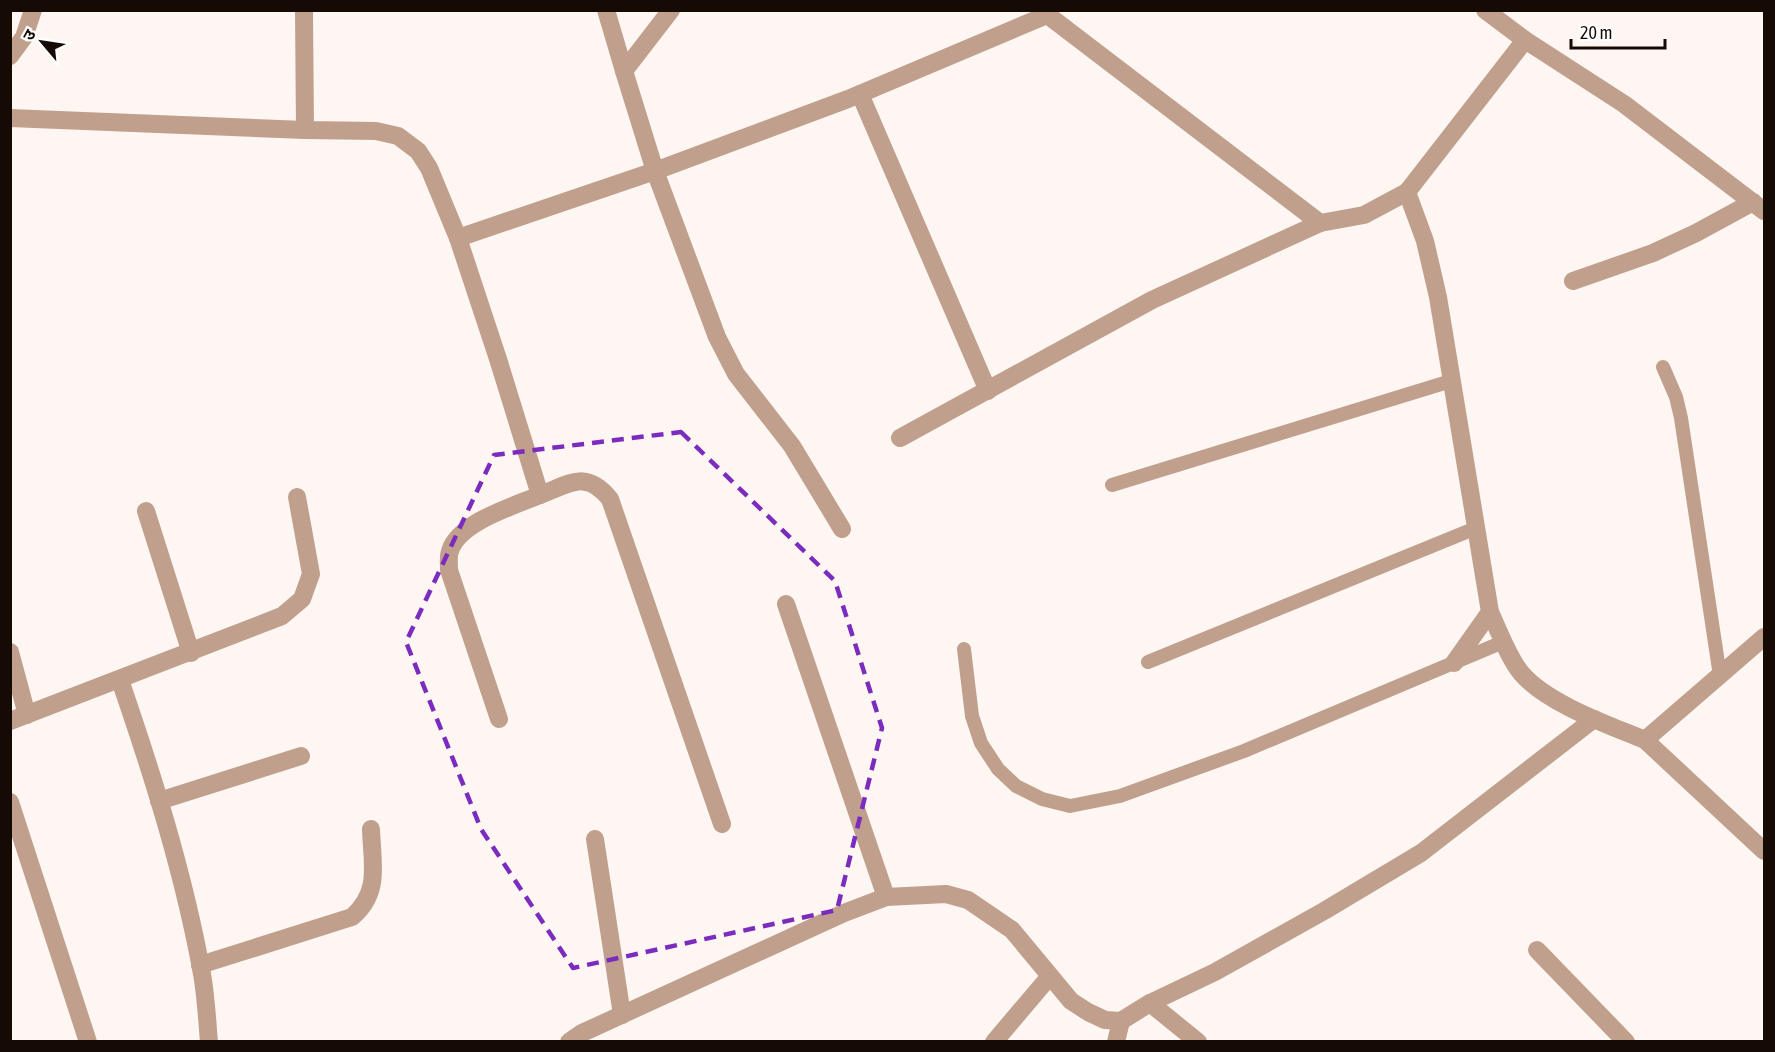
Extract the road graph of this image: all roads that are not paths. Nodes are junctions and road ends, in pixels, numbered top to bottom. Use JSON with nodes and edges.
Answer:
{"nodes":[{"id":1,"x":33,"y":10,"type":"edge"},
{"id":2,"x":304,"y":10,"type":"edge"},
{"id":3,"x":606,"y":10,"type":"edge"},
{"id":4,"x":670,"y":10,"type":"edge"},
{"id":5,"x":1485,"y":10,"type":"edge"},
{"id":6,"x":1044,"y":13,"type":"edge"},
{"id":7,"x":1526,"y":40,"type":"junction"},
{"id":8,"x":10,"y":56,"type":"edge"},
{"id":9,"x":624,"y":71,"type":"junction"},
{"id":10,"x":860,"y":94,"type":"junction"},
{"id":11,"x":10,"y":118,"type":"edge"},
{"id":12,"x":305,"y":130,"type":"junction"},
{"id":13,"x":655,"y":171,"type":"junction"},
{"id":14,"x":1407,"y":192,"type":"junction"},
{"id":15,"x":1759,"y":207,"type":"edge"},
{"id":16,"x":1320,"y":223,"type":"junction"},
{"id":17,"x":458,"y":238,"type":"junction"},
{"id":18,"x":1573,"y":281,"type":"dead end"},
{"id":19,"x":1663,"y":367,"type":"dead end"},
{"id":20,"x":1451,"y":381,"type":"junction"},
{"id":21,"x":988,"y":391,"type":"junction"},
{"id":22,"x":900,"y":438,"type":"dead end"},
{"id":23,"x":1112,"y":485,"type":"dead end"},
{"id":24,"x":540,"y":495,"type":"junction"},
{"id":25,"x":297,"y":496,"type":"dead end"},
{"id":26,"x":146,"y":512,"type":"dead end"},
{"id":27,"x":1476,"y":528,"type":"junction"},
{"id":28,"x":842,"y":529,"type":"dead end"},
{"id":29,"x":786,"y":604,"type":"dead end"},
{"id":30,"x":1490,"y":612,"type":"junction"},
{"id":31,"x":1764,"y":637,"type":"edge"},
{"id":32,"x":1503,"y":642,"type":"junction"},
{"id":33,"x":964,"y":649,"type":"dead end"},
{"id":34,"x":10,"y":652,"type":"edge"},
{"id":35,"x":190,"y":653,"type":"junction"},
{"id":36,"x":1148,"y":662,"type":"dead end"},
{"id":37,"x":1454,"y":663,"type":"junction"},
{"id":38,"x":1720,"y":676,"type":"junction"},
{"id":39,"x":120,"y":680,"type":"junction"},
{"id":40,"x":19,"y":718,"type":"edge"},
{"id":41,"x":499,"y":719,"type":"dead end"},
{"id":42,"x":1594,"y":719,"type":"junction"},
{"id":43,"x":1645,"y":740,"type":"junction"},
{"id":44,"x":301,"y":756,"type":"dead end"},
{"id":45,"x":159,"y":801,"type":"junction"},
{"id":46,"x":10,"y":802,"type":"edge"},
{"id":47,"x":722,"y":824,"type":"dead end"},
{"id":48,"x":371,"y":829,"type":"dead end"},
{"id":49,"x":595,"y":839,"type":"dead end"},
{"id":50,"x":1764,"y":850,"type":"edge"},
{"id":51,"x":886,"y":897,"type":"junction"},
{"id":52,"x":1537,"y":950,"type":"dead end"},
{"id":53,"x":200,"y":965,"type":"junction"},
{"id":54,"x":1050,"y":976,"type":"junction"},
{"id":55,"x":1150,"y":1003,"type":"junction"},
{"id":56,"x":622,"y":1015,"type":"junction"},
{"id":57,"x":1121,"y":1021,"type":"junction"},
{"id":58,"x":88,"y":1041,"type":"edge"},
{"id":59,"x":210,"y":1041,"type":"edge"},
{"id":60,"x":569,"y":1041,"type":"edge"},
{"id":61,"x":994,"y":1041,"type":"edge"},
{"id":62,"x":1116,"y":1041,"type":"edge"},
{"id":63,"x":1198,"y":1041,"type":"edge"},
{"id":64,"x":1626,"y":1041,"type":"edge"}],
"edges":[{"from":1,"to":8,"type":"street"},
{"from":2,"to":12,"type":"street"},
{"from":3,"to":9,"type":"street"},
{"from":4,"to":9,"type":"street"},
{"from":5,"to":7,"type":"street"},
{"from":6,"to":10,"type":"street"},
{"from":6,"to":16,"type":"street"},
{"from":7,"to":14,"type":"street"},
{"from":7,"to":15,"type":"street"},
{"from":9,"to":13,"type":"street"},
{"from":10,"to":13,"type":"street"},
{"from":10,"to":21,"type":"street"},
{"from":11,"to":12,"type":"street"},
{"from":12,"to":17,"type":"street"},
{"from":13,"to":17,"type":"street"},
{"from":13,"to":28,"type":"street"},
{"from":14,"to":16,"type":"street"},
{"from":14,"to":20,"type":"street"},
{"from":15,"to":18,"type":"street"},
{"from":16,"to":21,"type":"street"},
{"from":17,"to":24,"type":"street"},
{"from":19,"to":38,"type":"lane"},
{"from":20,"to":23,"type":"lane"},
{"from":20,"to":27,"type":"street"},
{"from":21,"to":22,"type":"street"},
{"from":24,"to":41,"type":"street"},
{"from":24,"to":47,"type":"street"},
{"from":25,"to":35,"type":"street"},
{"from":26,"to":35,"type":"street"},
{"from":27,"to":30,"type":"street"},
{"from":27,"to":36,"type":"lane"},
{"from":29,"to":51,"type":"street"},
{"from":30,"to":32,"type":"street"},
{"from":30,"to":37,"type":"street"},
{"from":31,"to":38,"type":"street"},
{"from":32,"to":37,"type":"lane"},
{"from":32,"to":42,"type":"street"},
{"from":33,"to":37,"type":"lane"},
{"from":34,"to":40,"type":"street"},
{"from":35,"to":39,"type":"street"},
{"from":38,"to":43,"type":"street"},
{"from":39,"to":40,"type":"street"},
{"from":39,"to":45,"type":"street"},
{"from":42,"to":43,"type":"street"},
{"from":42,"to":55,"type":"street"},
{"from":43,"to":50,"type":"street"},
{"from":44,"to":45,"type":"street"},
{"from":45,"to":53,"type":"street"},
{"from":46,"to":58,"type":"street"},
{"from":48,"to":53,"type":"street"},
{"from":49,"to":56,"type":"street"},
{"from":51,"to":54,"type":"street"},
{"from":51,"to":56,"type":"street"},
{"from":52,"to":64,"type":"street"},
{"from":53,"to":59,"type":"street"},
{"from":54,"to":57,"type":"street"},
{"from":54,"to":61,"type":"street"},
{"from":55,"to":57,"type":"street"},
{"from":55,"to":63,"type":"street"},
{"from":56,"to":60,"type":"street"},
{"from":57,"to":62,"type":"street"}]}
